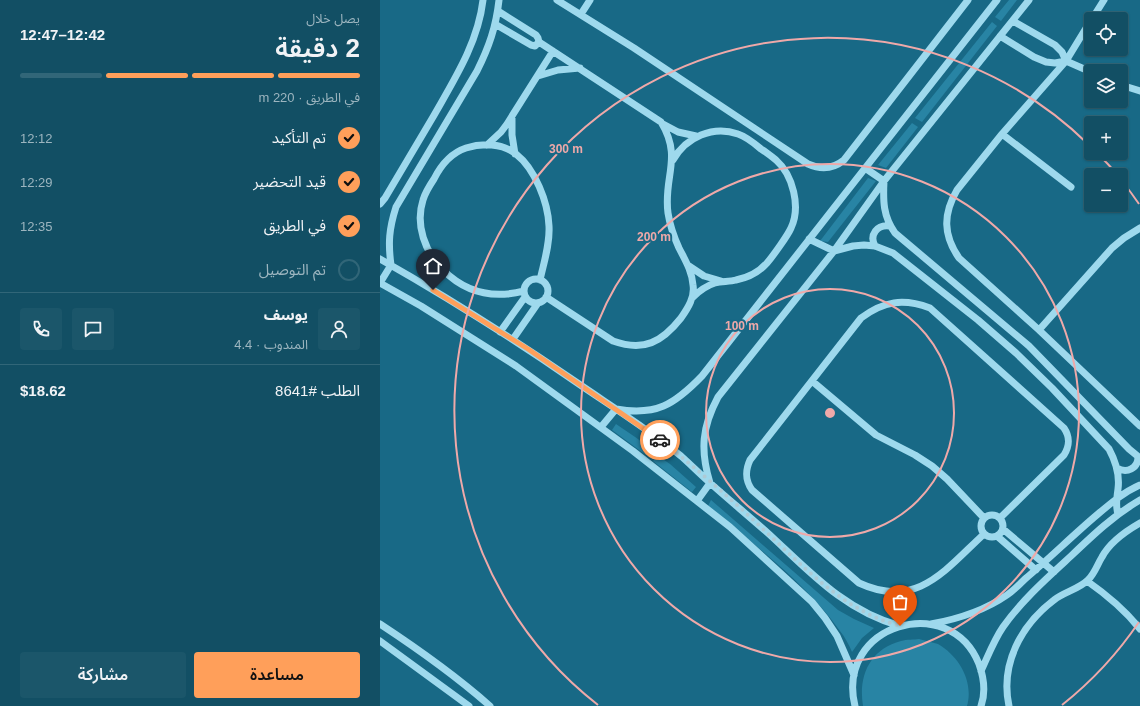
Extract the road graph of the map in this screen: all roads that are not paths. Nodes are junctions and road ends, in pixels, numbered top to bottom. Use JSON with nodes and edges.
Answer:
{"nodes":[{"id":1,"x":483,"y":0,"type":"edge"},
{"id":2,"x":499,"y":0,"type":"edge"},
{"id":3,"x":557,"y":0,"type":"edge"},
{"id":4,"x":590,"y":0,"type":"edge"},
{"id":5,"x":968,"y":0,"type":"edge"},
{"id":6,"x":998,"y":0,"type":"edge"},
{"id":7,"x":1029,"y":0,"type":"edge"},
{"id":8,"x":1104,"y":0,"type":"edge"},
{"id":9,"x":498,"y":11,"type":"junction"},
{"id":10,"x":1096,"y":12,"type":"edge"},
{"id":11,"x":581,"y":14,"type":"junction"},
{"id":12,"x":1012,"y":21,"type":"junction"},
{"id":13,"x":495,"y":24,"type":"junction"},
{"id":14,"x":1084,"y":31,"type":"edge"},
{"id":15,"x":1000,"y":36,"type":"junction"},
{"id":16,"x":539,"y":42,"type":"junction"},
{"id":17,"x":553,"y":51,"type":"junction"},
{"id":18,"x":1066,"y":60,"type":"junction"},
{"id":19,"x":580,"y":68,"type":"junction"},
{"id":20,"x":1084,"y":69,"type":"edge"},
{"id":21,"x":538,"y":76,"type":"junction"},
{"id":22,"x":1128,"y":87,"type":"edge"},
{"id":23,"x":1140,"y":91,"type":"edge"},
{"id":24,"x":512,"y":116,"type":"junction"},
{"id":25,"x":661,"y":122,"type":"junction"},
{"id":26,"x":1002,"y":134,"type":"junction"},
{"id":27,"x":696,"y":136,"type":"junction"},
{"id":28,"x":486,"y":144,"type":"junction"},
{"id":29,"x":516,"y":154,"type":"junction"},
{"id":30,"x":673,"y":161,"type":"junction"},
{"id":31,"x":865,"y":168,"type":"junction"},
{"id":32,"x":884,"y":181,"type":"junction"},
{"id":33,"x":1071,"y":187,"type":"dead end"},
{"id":34,"x":380,"y":204,"type":"edge"},
{"id":35,"x":890,"y":226,"type":"junction"},
{"id":36,"x":1140,"y":228,"type":"edge"},
{"id":37,"x":809,"y":239,"type":"junction"},
{"id":38,"x":875,"y":246,"type":"junction"},
{"id":39,"x":834,"y":251,"type":"junction"},
{"id":40,"x":380,"y":259,"type":"edge"},
{"id":41,"x":392,"y":265,"type":"junction"},
{"id":42,"x":687,"y":265,"type":"junction"},
{"id":43,"x":540,"y":280,"type":"junction"},
{"id":44,"x":723,"y":281,"type":"junction"},
{"id":45,"x":380,"y":283,"type":"edge"},
{"id":46,"x":524,"y":294,"type":"junction"},
{"id":47,"x":546,"y":297,"type":"junction"},
{"id":48,"x":692,"y":298,"type":"junction"},
{"id":49,"x":538,"y":303,"type":"junction"},
{"id":50,"x":1039,"y":330,"type":"junction"},
{"id":51,"x":500,"y":332,"type":"junction"},
{"id":52,"x":513,"y":339,"type":"junction"},
{"id":53,"x":812,"y":381,"type":"junction"},
{"id":54,"x":616,"y":409,"type":"junction"},
{"id":55,"x":1140,"y":426,"type":"edge"},
{"id":56,"x":600,"y":427,"type":"junction"},
{"id":57,"x":1139,"y":457,"type":"edge"},
{"id":58,"x":1117,"y":468,"type":"junction"},
{"id":59,"x":710,"y":483,"type":"junction"},
{"id":60,"x":1140,"y":484,"type":"edge"},
{"id":61,"x":1116,"y":499,"type":"junction"},
{"id":62,"x":1140,"y":500,"type":"edge"},
{"id":63,"x":697,"y":501,"type":"junction"},
{"id":64,"x":1118,"y":514,"type":"junction"},
{"id":65,"x":984,"y":518,"type":"junction"},
{"id":66,"x":1000,"y":518,"type":"junction"},
{"id":67,"x":1140,"y":523,"type":"edge"},
{"id":68,"x":1003,"y":529,"type":"junction"},
{"id":69,"x":984,"y":534,"type":"junction"},
{"id":70,"x":997,"y":536,"type":"junction"},
{"id":71,"x":1043,"y":564,"type":"junction"},
{"id":72,"x":1036,"y":570,"type":"junction"},
{"id":73,"x":1054,"y":572,"type":"junction"},
{"id":74,"x":1087,"y":581,"type":"junction"},
{"id":75,"x":1023,"y":582,"type":"junction"},
{"id":76,"x":1033,"y":591,"type":"junction"},
{"id":77,"x":380,"y":624,"type":"edge"},
{"id":78,"x":931,"y":624,"type":"junction"},
{"id":79,"x":900,"y":626,"type":"junction"},
{"id":80,"x":1140,"y":629,"type":"edge"},
{"id":81,"x":380,"y":641,"type":"edge"},
{"id":82,"x":981,"y":671,"type":"junction"},
{"id":83,"x":854,"y":675,"type":"junction"},
{"id":84,"x":982,"y":705,"type":"edge"},
{"id":85,"x":469,"y":706,"type":"edge"},
{"id":86,"x":490,"y":706,"type":"edge"},
{"id":87,"x":855,"y":706,"type":"edge"},
{"id":88,"x":1009,"y":706,"type":"edge"}],
"edges":[{"from":1,"to":34,"type":"street"},
{"from":2,"to":9,"type":"street"},
{"from":3,"to":11,"type":"street"},
{"from":4,"to":11,"type":"street"},
{"from":5,"to":11,"type":"street"},
{"from":6,"to":31,"type":"street"},
{"from":7,"to":12,"type":"street"},
{"from":8,"to":10,"type":"street"},
{"from":9,"to":13,"type":"street"},
{"from":9,"to":16,"type":"street"},
{"from":12,"to":15,"type":"street"},
{"from":12,"to":18,"type":"street"},
{"from":13,"to":16,"type":"street"},
{"from":13,"to":41,"type":"street"},
{"from":14,"to":18,"type":"street"},
{"from":15,"to":18,"type":"street"},
{"from":15,"to":32,"type":"street"},
{"from":16,"to":17,"type":"street"},
{"from":17,"to":19,"type":"street"},
{"from":17,"to":21,"type":"street"},
{"from":18,"to":20,"type":"street"},
{"from":18,"to":26,"type":"street"},
{"from":19,"to":21,"type":"street"},
{"from":19,"to":25,"type":"street"},
{"from":21,"to":24,"type":"street"},
{"from":22,"to":23,"type":"street"},
{"from":24,"to":28,"type":"street"},
{"from":24,"to":29,"type":"street"},
{"from":25,"to":27,"type":"street"},
{"from":25,"to":30,"type":"street"},
{"from":26,"to":33,"type":"street"},
{"from":26,"to":50,"type":"street"},
{"from":27,"to":30,"type":"street"},
{"from":27,"to":44,"type":"street"},
{"from":28,"to":29,"type":"street"},
{"from":28,"to":46,"type":"street"},
{"from":29,"to":43,"type":"street"},
{"from":30,"to":42,"type":"street"},
{"from":31,"to":32,"type":"street"},
{"from":31,"to":37,"type":"street"},
{"from":32,"to":35,"type":"street"},
{"from":32,"to":39,"type":"street"},
{"from":35,"to":38,"type":"street"},
{"from":35,"to":57,"type":"street"},
{"from":36,"to":50,"type":"street"},
{"from":37,"to":39,"type":"street"},
{"from":37,"to":54,"type":"street"},
{"from":38,"to":39,"type":"street"},
{"from":38,"to":58,"type":"street"},
{"from":39,"to":59,"type":"street"},
{"from":40,"to":41,"type":"street"},
{"from":41,"to":45,"type":"street"},
{"from":41,"to":51,"type":"street"},
{"from":42,"to":44,"type":"street"},
{"from":42,"to":48,"type":"street"},
{"from":43,"to":46,"type":"street"},
{"from":43,"to":47,"type":"street"},
{"from":44,"to":48,"type":"street"},
{"from":45,"to":56,"type":"street"},
{"from":46,"to":49,"type":"street"},
{"from":46,"to":51,"type":"street"},
{"from":47,"to":48,"type":"street"},
{"from":47,"to":49,"type":"street"},
{"from":49,"to":52,"type":"street"},
{"from":50,"to":55,"type":"street"},
{"from":51,"to":52,"type":"street"},
{"from":52,"to":54,"type":"street"},
{"from":53,"to":65,"type":"street"},
{"from":53,"to":66,"type":"street"},
{"from":53,"to":69,"type":"street"},
{"from":54,"to":56,"type":"street"},
{"from":54,"to":59,"type":"street"},
{"from":56,"to":63,"type":"street"},
{"from":57,"to":58,"type":"street"},
{"from":58,"to":61,"type":"street"},
{"from":59,"to":63,"type":"street"},
{"from":59,"to":79,"type":"street"},
{"from":60,"to":61,"type":"street"},
{"from":61,"to":64,"type":"street"},
{"from":61,"to":71,"type":"street"},
{"from":62,"to":64,"type":"street"},
{"from":63,"to":83,"type":"street"},
{"from":64,"to":73,"type":"street"},
{"from":65,"to":66,"type":"street"},
{"from":65,"to":69,"type":"street"},
{"from":66,"to":68,"type":"street"},
{"from":67,"to":74,"type":"street"},
{"from":68,"to":70,"type":"street"},
{"from":68,"to":71,"type":"street"},
{"from":69,"to":70,"type":"street"},
{"from":70,"to":72,"type":"street"},
{"from":71,"to":72,"type":"street"},
{"from":71,"to":73,"type":"street"},
{"from":72,"to":75,"type":"street"},
{"from":73,"to":76,"type":"street"},
{"from":74,"to":80,"type":"street"},
{"from":74,"to":88,"type":"street"},
{"from":75,"to":76,"type":"street"},
{"from":75,"to":78,"type":"street"},
{"from":76,"to":82,"type":"street"},
{"from":77,"to":86,"type":"street"},
{"from":78,"to":79,"type":"street"},
{"from":78,"to":82,"type":"street"},
{"from":79,"to":83,"type":"street"},
{"from":81,"to":85,"type":"street"},
{"from":82,"to":84,"type":"street"},
{"from":83,"to":87,"type":"street"}]}
